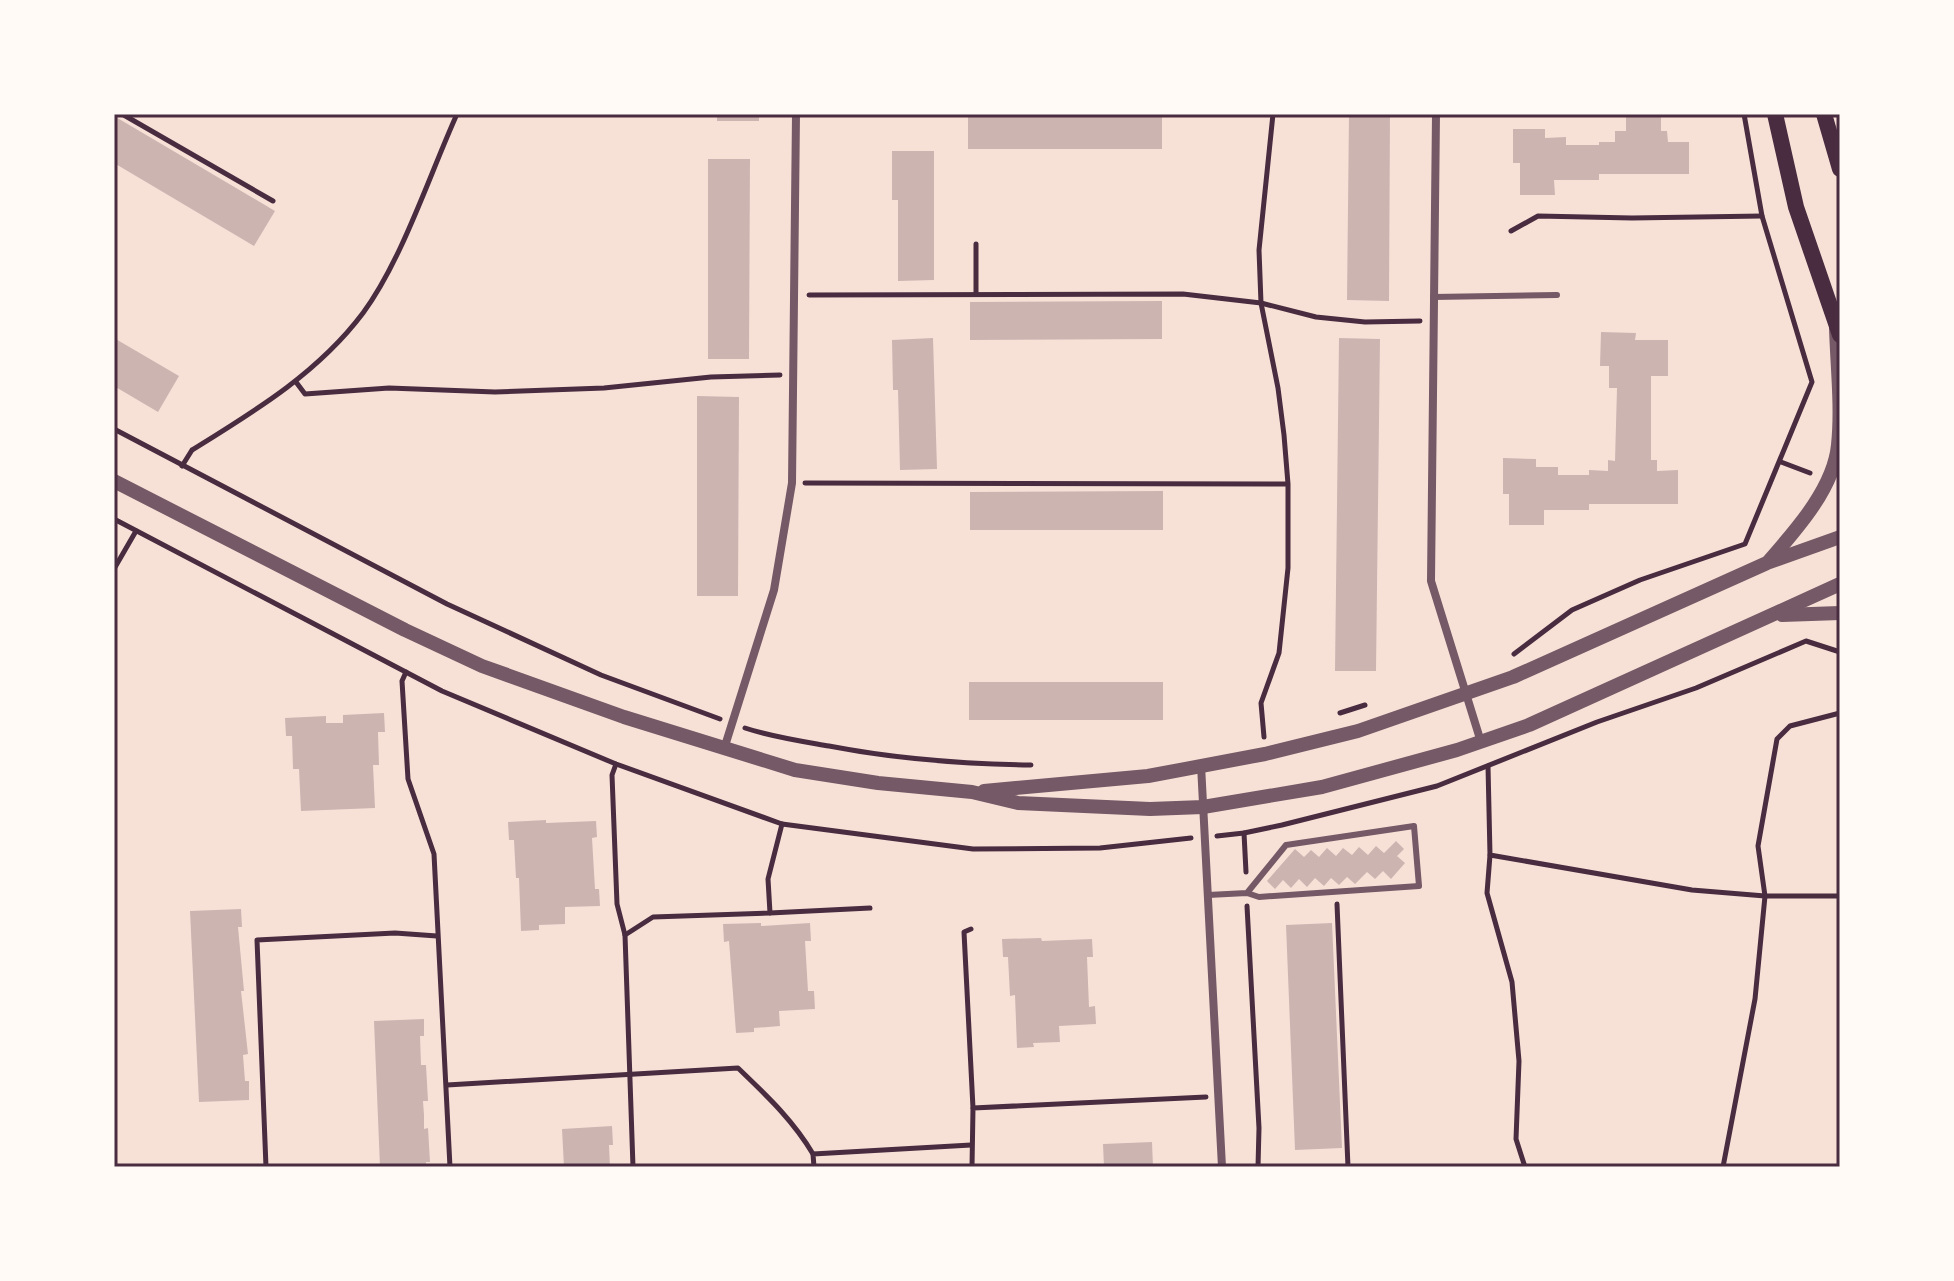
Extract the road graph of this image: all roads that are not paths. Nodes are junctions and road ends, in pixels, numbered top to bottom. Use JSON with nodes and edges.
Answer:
{"nodes":[{"id":1,"x":796,"y":114,"type":"edge"},
{"id":2,"x":1436,"y":114,"type":"edge"},
{"id":3,"x":1775,"y":114,"type":"edge"},
{"id":4,"x":1824,"y":114,"type":"edge"},
{"id":5,"x":1840,"y":169,"type":"edge"},
{"id":6,"x":1557,"y":295,"type":"dead end"},
{"id":7,"x":1433,"y":297,"type":"junction"},
{"id":8,"x":1838,"y":331,"type":"edge"},
{"id":9,"x":114,"y":481,"type":"edge"},
{"id":10,"x":1840,"y":537,"type":"edge"},
{"id":11,"x":1767,"y":563,"type":"junction"},
{"id":12,"x":1840,"y":584,"type":"edge"},
{"id":13,"x":1840,"y":613,"type":"edge"},
{"id":14,"x":1774,"y":616,"type":"junction"},
{"id":15,"x":1466,"y":695,"type":"junction"},
{"id":16,"x":1481,"y":742,"type":"junction"},
{"id":17,"x":724,"y":750,"type":"junction"},
{"id":18,"x":1201,"y":765,"type":"junction"},
{"id":19,"x":972,"y":792,"type":"junction"},
{"id":20,"x":1203,"y":807,"type":"junction"},
{"id":21,"x":1247,"y":893,"type":"junction"},
{"id":22,"x":1208,"y":895,"type":"junction"},
{"id":23,"x":1222,"y":1167,"type":"edge"}],
"edges":[{"from":1,"to":17,"type":"street"},
{"from":2,"to":7,"type":"street"},
{"from":3,"to":8,"type":"main road"},
{"from":4,"to":5,"type":"main road"},
{"from":6,"to":7,"type":"lane"},
{"from":7,"to":15,"type":"street"},
{"from":8,"to":11,"type":"street"},
{"from":9,"to":17,"type":"street"},
{"from":10,"to":11,"type":"street"},
{"from":11,"to":15,"type":"street"},
{"from":12,"to":14,"type":"street"},
{"from":13,"to":14,"type":"street"},
{"from":14,"to":16,"type":"street"},
{"from":15,"to":16,"type":"street"},
{"from":15,"to":18,"type":"street"},
{"from":16,"to":20,"type":"street"},
{"from":17,"to":19,"type":"street"},
{"from":18,"to":19,"type":"street"},
{"from":18,"to":20,"type":"street"},
{"from":19,"to":20,"type":"street"},
{"from":20,"to":22,"type":"street"},
{"from":21,"to":21,"type":"lane"},
{"from":21,"to":22,"type":"lane"},
{"from":22,"to":23,"type":"street"}]}
